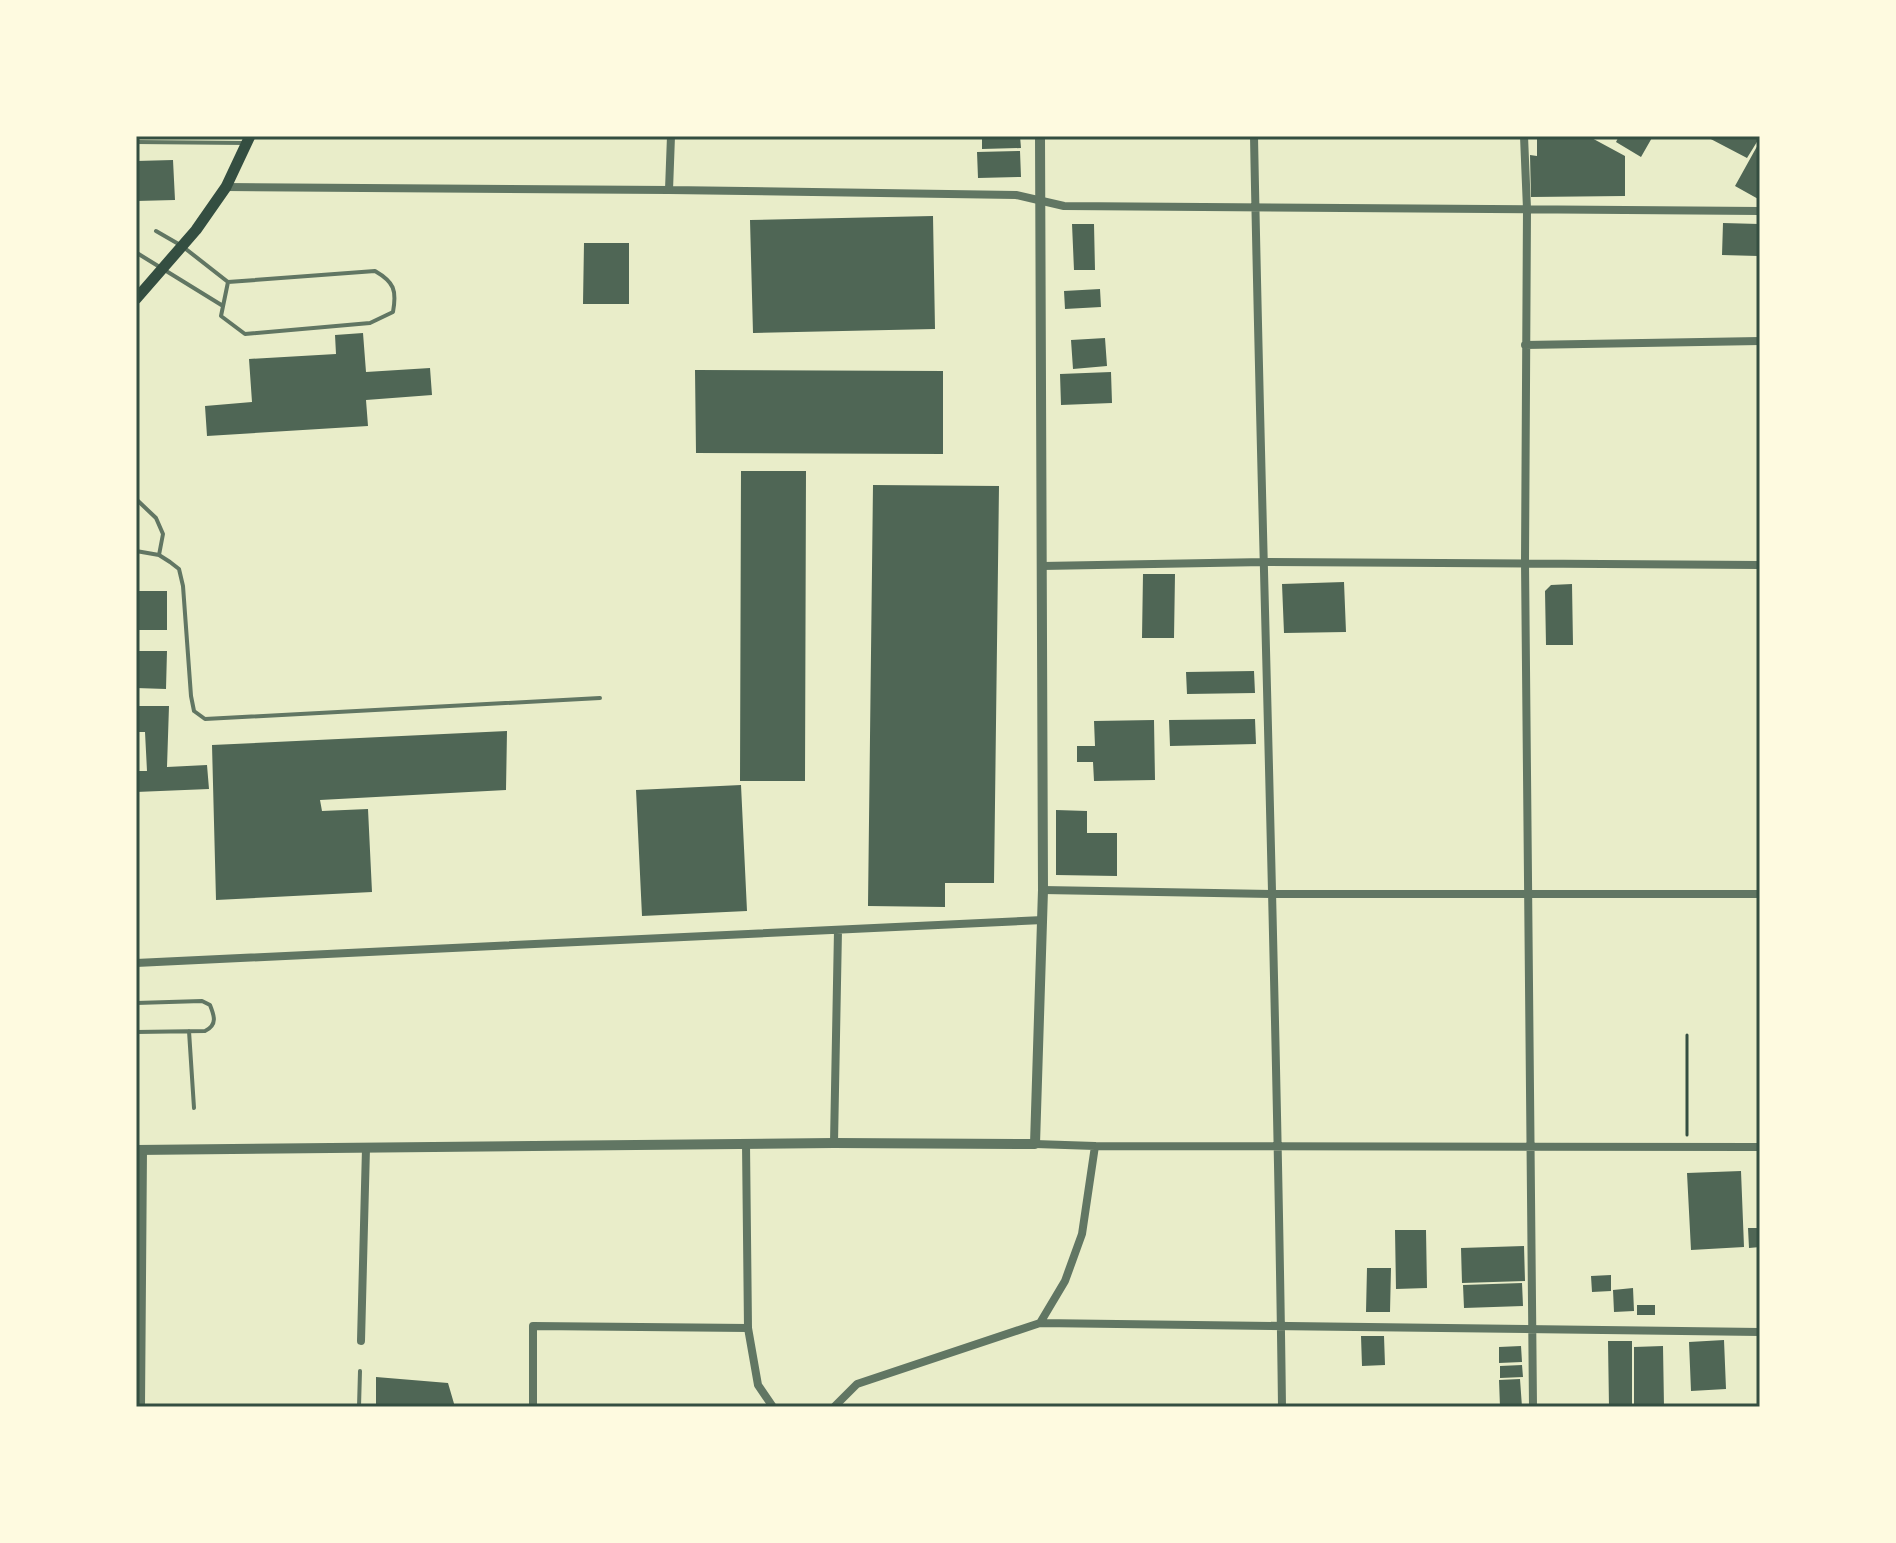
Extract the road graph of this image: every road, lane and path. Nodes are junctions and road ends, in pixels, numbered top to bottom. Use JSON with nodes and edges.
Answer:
{"nodes":[{"id":1,"x":671,"y":136,"type":"edge"},
{"id":2,"x":1040,"y":136,"type":"edge"},
{"id":3,"x":1254,"y":136,"type":"edge"},
{"id":4,"x":1524,"y":136,"type":"edge"},
{"id":5,"x":248,"y":139,"type":"edge"},
{"id":6,"x":136,"y":142,"type":"edge"},
{"id":7,"x":226,"y":187,"type":"junction"},
{"id":8,"x":669,"y":190,"type":"junction"},
{"id":9,"x":1041,"y":201,"type":"junction"},
{"id":10,"x":1256,"y":209,"type":"junction"},
{"id":11,"x":1527,"y":209,"type":"junction"},
{"id":12,"x":1760,"y":211,"type":"edge"},
{"id":13,"x":156,"y":231,"type":"dead end"},
{"id":14,"x":182,"y":246,"type":"junction"},
{"id":15,"x":137,"y":253,"type":"edge"},
{"id":16,"x":162,"y":268,"type":"junction"},
{"id":17,"x":228,"y":282,"type":"junction"},
{"id":18,"x":136,"y":299,"type":"edge"},
{"id":19,"x":223,"y":306,"type":"junction"},
{"id":20,"x":1760,"y":341,"type":"edge"},
{"id":21,"x":1525,"y":345,"type":"junction"},
{"id":22,"x":136,"y":499,"type":"edge"},
{"id":23,"x":136,"y":551,"type":"edge"},
{"id":24,"x":159,"y":555,"type":"junction"},
{"id":25,"x":1265,"y":562,"type":"junction"},
{"id":26,"x":1525,"y":562,"type":"junction"},
{"id":27,"x":1760,"y":565,"type":"edge"},
{"id":28,"x":1042,"y":566,"type":"junction"},
{"id":29,"x":600,"y":698,"type":"dead end"},
{"id":30,"x":1043,"y":890,"type":"junction"},
{"id":31,"x":1528,"y":893,"type":"junction"},
{"id":32,"x":1271,"y":894,"type":"junction"},
{"id":33,"x":1760,"y":894,"type":"edge"},
{"id":34,"x":1043,"y":920,"type":"junction"},
{"id":35,"x":838,"y":930,"type":"junction"},
{"id":36,"x":136,"y":963,"type":"edge"},
{"id":37,"x":136,"y":1003,"type":"edge"},
{"id":38,"x":189,"y":1031,"type":"junction"},
{"id":39,"x":136,"y":1032,"type":"edge"},
{"id":40,"x":1687,"y":1035,"type":"dead end"},
{"id":41,"x":194,"y":1108,"type":"dead end"},
{"id":42,"x":834,"y":1143,"type":"junction"},
{"id":43,"x":746,"y":1144,"type":"junction"},
{"id":44,"x":1035,"y":1144,"type":"junction"},
{"id":45,"x":1095,"y":1146,"type":"junction"},
{"id":46,"x":1279,"y":1146,"type":"junction"},
{"id":47,"x":1531,"y":1146,"type":"junction"},
{"id":48,"x":1687,"y":1146,"type":"junction"},
{"id":49,"x":1760,"y":1147,"type":"edge"},
{"id":50,"x":366,"y":1148,"type":"junction"},
{"id":51,"x":139,"y":1150,"type":"edge"},
{"id":52,"x":1040,"y":1323,"type":"junction"},
{"id":53,"x":1281,"y":1326,"type":"junction"},
{"id":54,"x":748,"y":1328,"type":"junction"},
{"id":55,"x":1533,"y":1329,"type":"junction"},
{"id":56,"x":1760,"y":1332,"type":"edge"},
{"id":57,"x":361,"y":1341,"type":"dead end"},
{"id":58,"x":360,"y":1371,"type":"dead end"},
{"id":59,"x":141,"y":1407,"type":"edge"},
{"id":60,"x":359,"y":1407,"type":"edge"},
{"id":61,"x":533,"y":1407,"type":"edge"},
{"id":62,"x":773,"y":1407,"type":"edge"},
{"id":63,"x":834,"y":1407,"type":"edge"},
{"id":64,"x":1282,"y":1407,"type":"edge"},
{"id":65,"x":1533,"y":1407,"type":"edge"}],
"edges":[{"from":1,"to":8,"type":"street"},
{"from":2,"to":9,"type":"street"},
{"from":3,"to":10,"type":"street"},
{"from":4,"to":11,"type":"street"},
{"from":5,"to":6,"type":"lane"},
{"from":5,"to":7,"type":"main road"},
{"from":7,"to":8,"type":"street"},
{"from":7,"to":14,"type":"main road"},
{"from":8,"to":9,"type":"street"},
{"from":9,"to":10,"type":"street"},
{"from":9,"to":28,"type":"street"},
{"from":10,"to":11,"type":"street"},
{"from":10,"to":25,"type":"street"},
{"from":11,"to":12,"type":"street"},
{"from":11,"to":21,"type":"street"},
{"from":13,"to":14,"type":"lane"},
{"from":14,"to":16,"type":"main road"},
{"from":14,"to":17,"type":"lane"},
{"from":15,"to":16,"type":"lane"},
{"from":16,"to":18,"type":"main road"},
{"from":16,"to":19,"type":"lane"},
{"from":17,"to":19,"type":"lane"},
{"from":17,"to":19,"type":"lane"},
{"from":20,"to":21,"type":"street"},
{"from":21,"to":26,"type":"street"},
{"from":22,"to":24,"type":"lane"},
{"from":23,"to":24,"type":"lane"},
{"from":24,"to":29,"type":"lane"},
{"from":25,"to":26,"type":"street"},
{"from":25,"to":28,"type":"street"},
{"from":25,"to":32,"type":"street"},
{"from":26,"to":27,"type":"street"},
{"from":26,"to":31,"type":"street"},
{"from":28,"to":30,"type":"street"},
{"from":30,"to":32,"type":"street"},
{"from":30,"to":34,"type":"street"},
{"from":31,"to":32,"type":"street"},
{"from":31,"to":33,"type":"street"},
{"from":31,"to":47,"type":"street"},
{"from":32,"to":46,"type":"street"},
{"from":34,"to":35,"type":"street"},
{"from":34,"to":44,"type":"street"},
{"from":35,"to":36,"type":"street"},
{"from":35,"to":42,"type":"street"},
{"from":37,"to":38,"type":"lane"},
{"from":38,"to":39,"type":"lane"},
{"from":38,"to":41,"type":"lane"},
{"from":40,"to":48,"type":"path"},
{"from":42,"to":43,"type":"street"},
{"from":42,"to":44,"type":"street"},
{"from":43,"to":50,"type":"street"},
{"from":43,"to":54,"type":"street"},
{"from":44,"to":45,"type":"street"},
{"from":45,"to":46,"type":"street"},
{"from":45,"to":52,"type":"street"},
{"from":46,"to":47,"type":"street"},
{"from":46,"to":53,"type":"street"},
{"from":47,"to":48,"type":"street"},
{"from":47,"to":55,"type":"street"},
{"from":48,"to":49,"type":"street"},
{"from":50,"to":51,"type":"street"},
{"from":50,"to":57,"type":"street"},
{"from":51,"to":59,"type":"street"},
{"from":52,"to":53,"type":"street"},
{"from":52,"to":63,"type":"street"},
{"from":53,"to":55,"type":"street"},
{"from":53,"to":64,"type":"street"},
{"from":54,"to":61,"type":"street"},
{"from":54,"to":62,"type":"street"},
{"from":55,"to":56,"type":"street"},
{"from":55,"to":65,"type":"street"},
{"from":58,"to":60,"type":"lane"}]}
